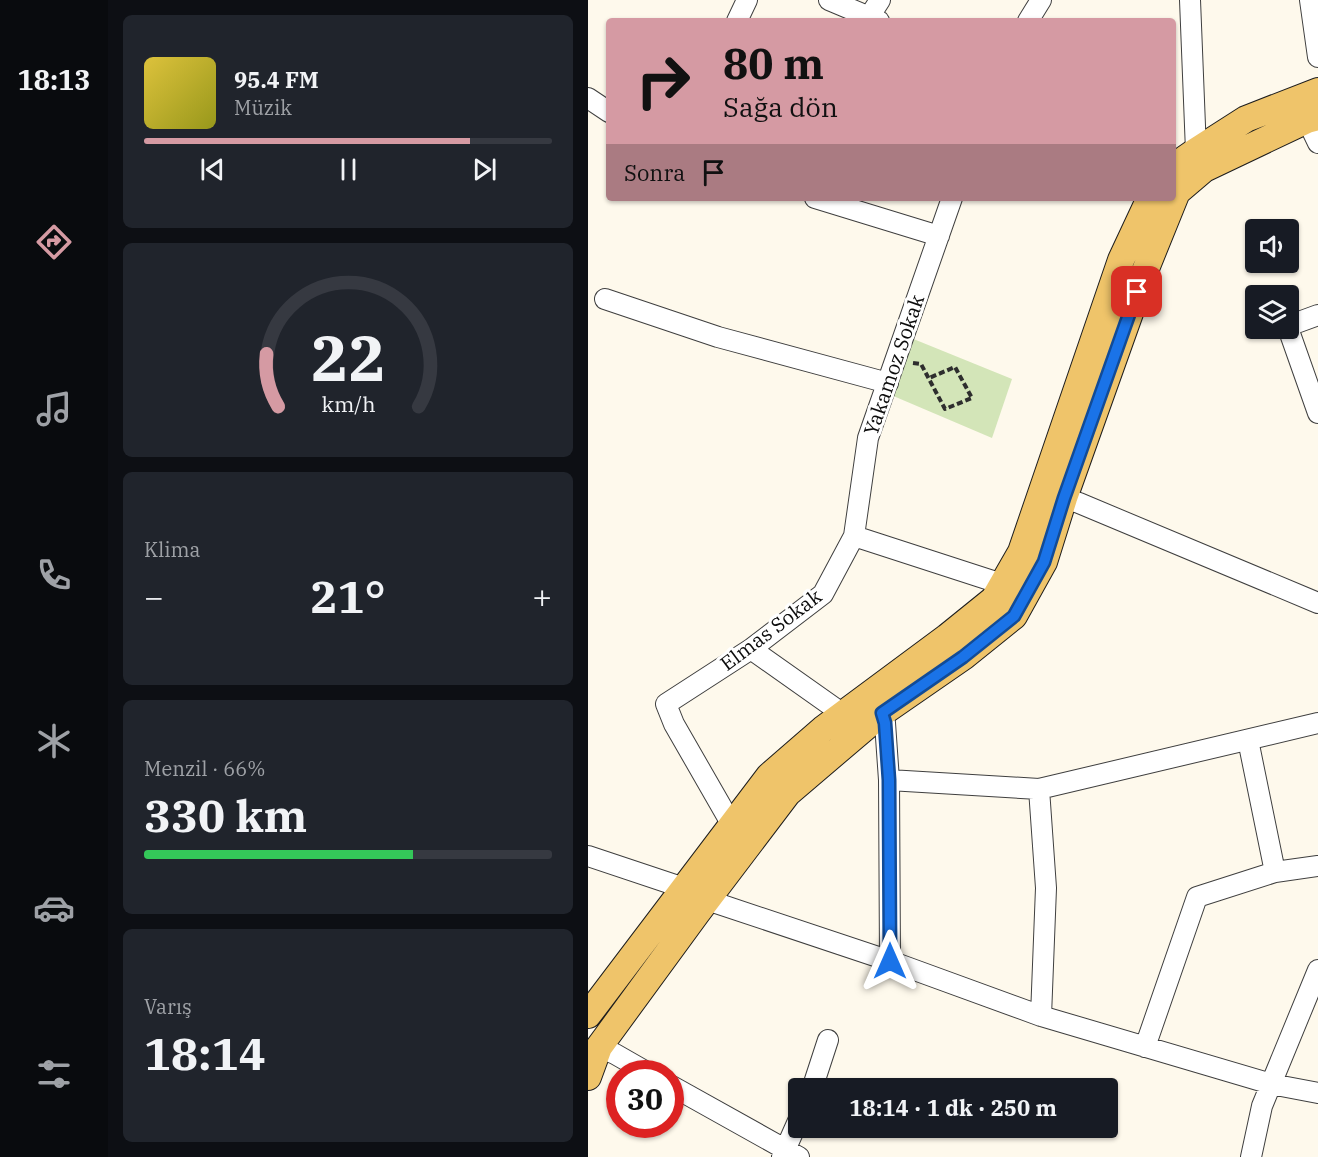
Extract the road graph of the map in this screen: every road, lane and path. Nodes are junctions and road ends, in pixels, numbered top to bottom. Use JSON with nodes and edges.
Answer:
{"nodes":[{"id":1,"x":747,"y":0,"type":"edge"},
{"id":2,"x":829,"y":0,"type":"edge"},
{"id":3,"x":880,"y":0,"type":"edge"},
{"id":4,"x":1041,"y":0,"type":"edge"},
{"id":5,"x":1190,"y":0,"type":"edge"},
{"id":6,"x":1310,"y":0,"type":"edge"},
{"id":7,"x":738,"y":18,"type":"edge"},
{"id":8,"x":872,"y":18,"type":"edge"},
{"id":9,"x":874,"y":18,"type":"edge"},
{"id":10,"x":1030,"y":18,"type":"edge"},
{"id":11,"x":1318,"y":57,"type":"edge"},
{"id":12,"x":1318,"y":91,"type":"edge"},
{"id":13,"x":588,"y":98,"type":"edge"},
{"id":14,"x":606,"y":110,"type":"edge"},
{"id":15,"x":1313,"y":118,"type":"edge"},
{"id":16,"x":1318,"y":143,"type":"edge"},
{"id":17,"x":1200,"y":160,"type":"junction"},
{"id":18,"x":1176,"y":166,"type":"edge"},
{"id":19,"x":1176,"y":189,"type":"edge"},
{"id":20,"x":824,"y":201,"type":"edge"},
{"id":21,"x":951,"y":201,"type":"edge"},
{"id":22,"x":1149,"y":201,"type":"edge"},
{"id":23,"x":1171,"y":201,"type":"edge"},
{"id":24,"x":939,"y":236,"type":"junction"},
{"id":25,"x":605,"y":299,"type":"dead end"},
{"id":26,"x":1318,"y":315,"type":"edge"},
{"id":27,"x":1299,"y":323,"type":"edge"},
{"id":28,"x":1292,"y":339,"type":"edge"},
{"id":29,"x":895,"y":363,"type":"junction"},
{"id":30,"x":929,"y":378,"type":"junction"},
{"id":31,"x":888,"y":383,"type":"junction"},
{"id":32,"x":1318,"y":413,"type":"edge"},
{"id":33,"x":1064,"y":498,"type":"junction"},
{"id":34,"x":854,"y":536,"type":"junction"},
{"id":35,"x":1002,"y":584,"type":"junction"},
{"id":36,"x":1318,"y":603,"type":"edge"},
{"id":37,"x":751,"y":649,"type":"junction"},
{"id":38,"x":882,"y":713,"type":"junction"},
{"id":39,"x":843,"y":714,"type":"junction"},
{"id":40,"x":1318,"y":723,"type":"edge"},
{"id":41,"x":1248,"y":740,"type":"junction"},
{"id":42,"x":889,"y":780,"type":"junction"},
{"id":43,"x":1039,"y":789,"type":"junction"},
{"id":44,"x":732,"y":825,"type":"junction"},
{"id":45,"x":588,"y":856,"type":"edge"},
{"id":46,"x":1318,"y":866,"type":"edge"},
{"id":47,"x":1275,"y":872,"type":"junction"},
{"id":48,"x":684,"y":888,"type":"junction"},
{"id":49,"x":707,"y":900,"type":"junction"},
{"id":50,"x":890,"y":961,"type":"junction"},
{"id":51,"x":1318,"y":970,"type":"edge"},
{"id":52,"x":588,"y":1016,"type":"edge"},
{"id":53,"x":1041,"y":1016,"type":"junction"},
{"id":54,"x":828,"y":1040,"type":"dead end"},
{"id":55,"x":600,"y":1047,"type":"junction"},
{"id":56,"x":1145,"y":1047,"type":"junction"},
{"id":57,"x":626,"y":1060,"type":"edge"},
{"id":58,"x":588,"y":1077,"type":"edge"},
{"id":59,"x":816,"y":1078,"type":"edge"},
{"id":60,"x":1271,"y":1084,"type":"junction"},
{"id":61,"x":684,"y":1093,"type":"edge"},
{"id":62,"x":1318,"y":1093,"type":"edge"},
{"id":63,"x":793,"y":1138,"type":"edge"},
{"id":64,"x":788,"y":1154,"type":"edge"},
{"id":65,"x":1251,"y":1157,"type":"edge"}],
"edges":[{"from":1,"to":7,"type":"street"},
{"from":2,"to":8,"type":"street"},
{"from":3,"to":9,"type":"street"},
{"from":4,"to":10,"type":"street"},
{"from":5,"to":17,"type":"street"},
{"from":6,"to":11,"type":"street"},
{"from":12,"to":17,"type":"main road"},
{"from":13,"to":14,"type":"street"},
{"from":15,"to":16,"type":"street"},
{"from":15,"to":17,"type":"main road"},
{"from":17,"to":18,"type":"main road"},
{"from":17,"to":19,"type":"main road"},
{"from":20,"to":24,"type":"street"},
{"from":21,"to":24,"type":"street","name":"Yakamoz Sokak"},
{"from":22,"to":35,"type":"main road"},
{"from":23,"to":33,"type":"main road"},
{"from":24,"to":29,"type":"street","name":"Yakamoz Sokak"},
{"from":25,"to":31,"type":"street"},
{"from":26,"to":27,"type":"street"},
{"from":28,"to":32,"type":"street"},
{"from":29,"to":30,"type":"path"},
{"from":29,"to":31,"type":"street","name":"Yakamoz Sokak"},
{"from":30,"to":30,"type":"path"},
{"from":31,"to":34,"type":"street","name":"Yakamoz Sokak"},
{"from":33,"to":36,"type":"street"},
{"from":33,"to":38,"type":"main road"},
{"from":34,"to":35,"type":"street"},
{"from":34,"to":37,"type":"street","name":"Elmas Sokak"},
{"from":35,"to":39,"type":"main road"},
{"from":37,"to":39,"type":"street"},
{"from":37,"to":44,"type":"street","name":"Elmas Sokak"},
{"from":38,"to":42,"type":"street"},
{"from":38,"to":49,"type":"main road"},
{"from":39,"to":44,"type":"main road"},
{"from":40,"to":41,"type":"street"},
{"from":41,"to":43,"type":"street"},
{"from":41,"to":47,"type":"street"},
{"from":42,"to":43,"type":"street"},
{"from":42,"to":50,"type":"street"},
{"from":43,"to":53,"type":"street"},
{"from":44,"to":48,"type":"main road"},
{"from":45,"to":48,"type":"street"},
{"from":46,"to":47,"type":"street"},
{"from":47,"to":56,"type":"street"},
{"from":48,"to":49,"type":"street"},
{"from":48,"to":52,"type":"main road"},
{"from":49,"to":50,"type":"street"},
{"from":49,"to":55,"type":"main road"},
{"from":50,"to":53,"type":"street"},
{"from":51,"to":60,"type":"street"},
{"from":53,"to":56,"type":"street"},
{"from":54,"to":59,"type":"street"},
{"from":55,"to":57,"type":"street"},
{"from":55,"to":58,"type":"main road"},
{"from":56,"to":60,"type":"street"},
{"from":60,"to":62,"type":"street"},
{"from":60,"to":65,"type":"street"},
{"from":61,"to":64,"type":"street"},
{"from":63,"to":64,"type":"street"}]}
